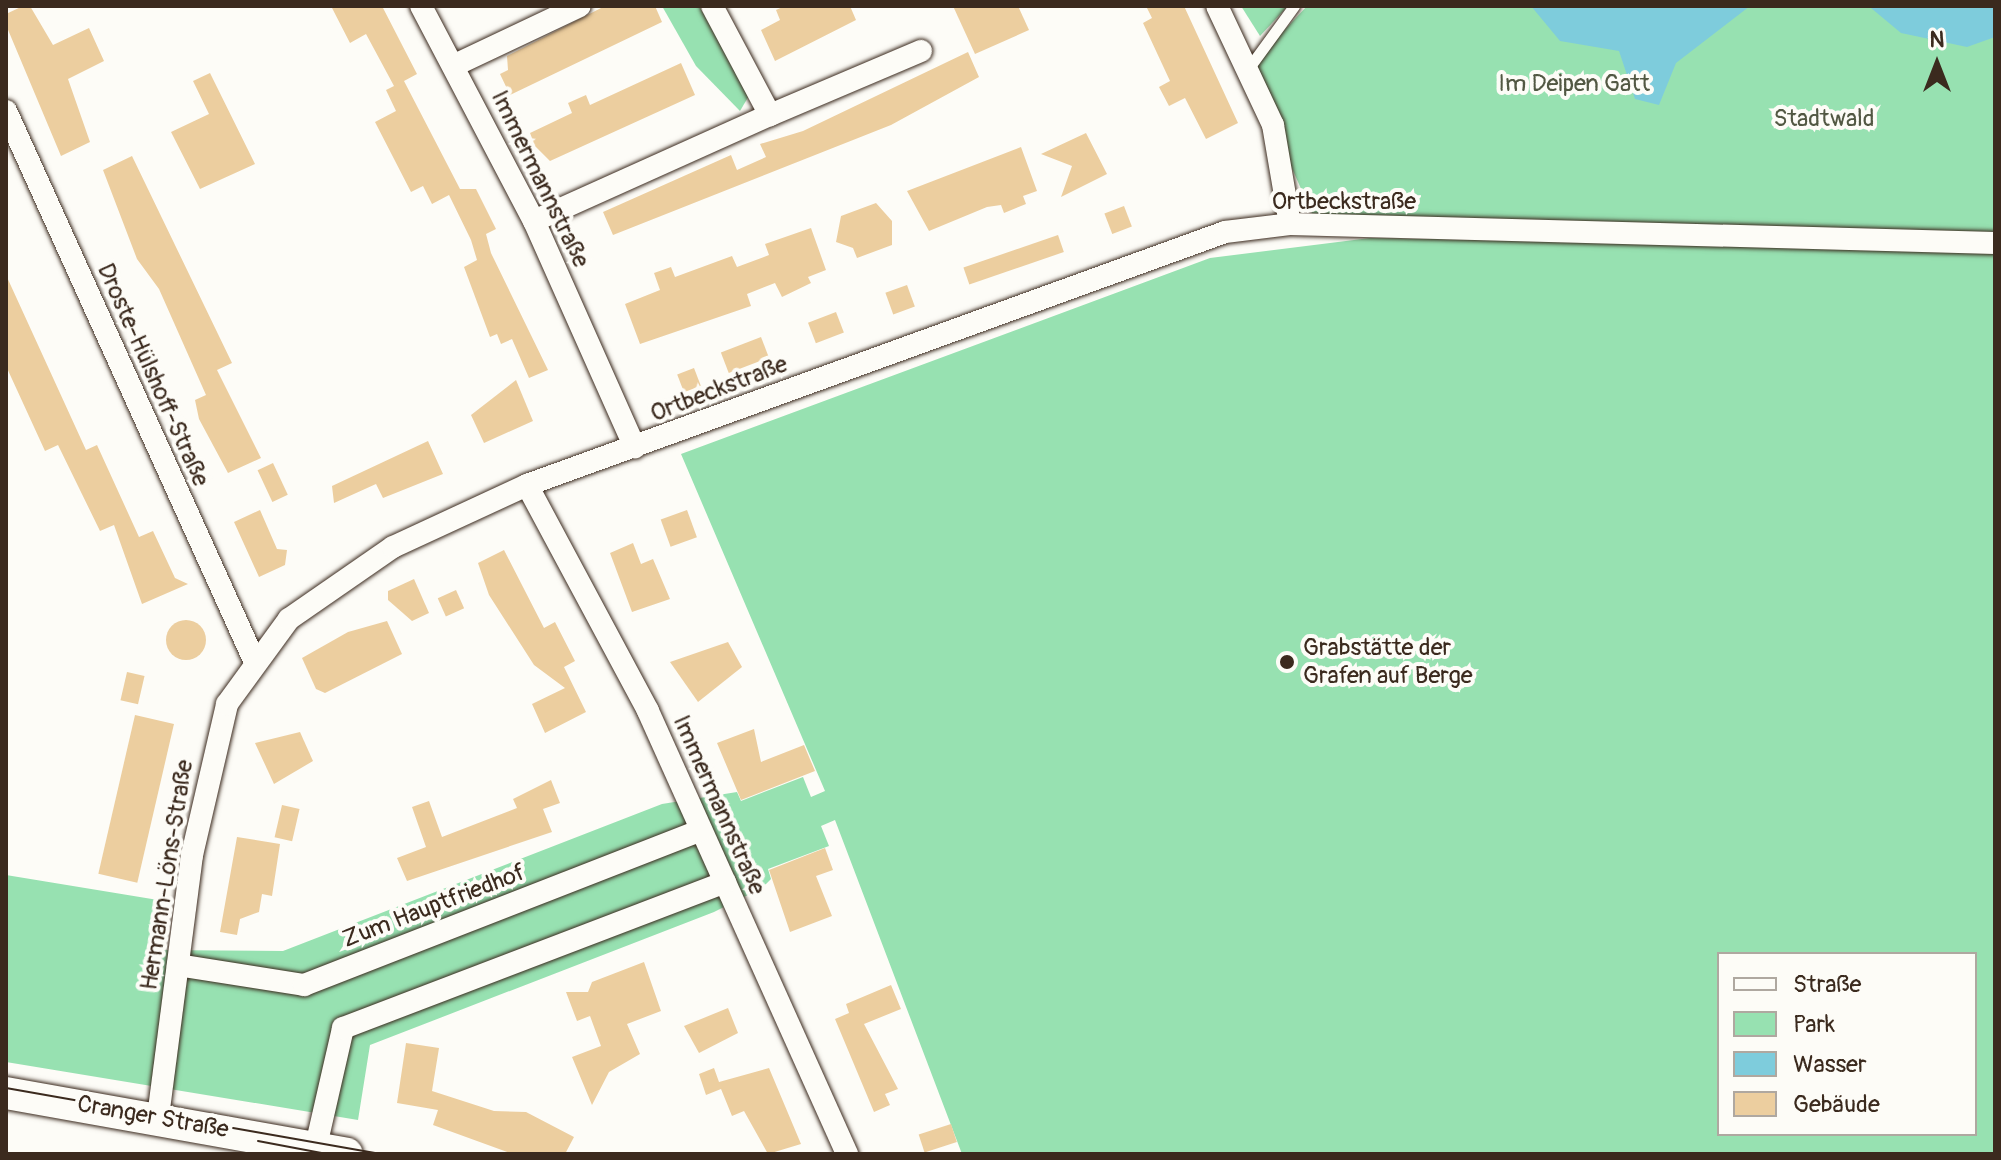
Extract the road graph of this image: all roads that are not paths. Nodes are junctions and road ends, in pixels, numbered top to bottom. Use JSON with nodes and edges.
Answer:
{"nodes":[{"id":1,"x":421,"y":6,"type":"edge"},
{"id":2,"x":580,"y":6,"type":"edge"},
{"id":3,"x":712,"y":6,"type":"edge"},
{"id":4,"x":1217,"y":6,"type":"edge"},
{"id":5,"x":1294,"y":6,"type":"edge"},
{"id":6,"x":921,"y":51,"type":"dead end"},
{"id":7,"x":455,"y":65,"type":"junction"},
{"id":8,"x":1248,"y":69,"type":"junction"},
{"id":9,"x":6,"y":111,"type":"edge"},
{"id":10,"x":770,"y":115,"type":"junction"},
{"id":11,"x":534,"y":221,"type":"junction"},
{"id":12,"x":1290,"y":224,"type":"junction"},
{"id":13,"x":1995,"y":243,"type":"edge"},
{"id":14,"x":635,"y":448,"type":"junction"},
{"id":15,"x":527,"y":485,"type":"junction"},
{"id":16,"x":254,"y":660,"type":"junction"},
{"id":17,"x":701,"y":830,"type":"junction"},
{"id":18,"x":725,"y":882,"type":"junction"},
{"id":19,"x":178,"y":965,"type":"junction"},
{"id":20,"x":6,"y":1093,"type":"edge"},
{"id":21,"x":158,"y":1117,"type":"junction"},
{"id":22,"x":316,"y":1146,"type":"junction"},
{"id":23,"x":347,"y":1154,"type":"edge"},
{"id":24,"x":847,"y":1154,"type":"edge"}],
"edges":[{"from":1,"to":7,"type":"street","name":"Immermannstraße"},
{"from":2,"to":7,"type":"street"},
{"from":3,"to":10,"type":"street"},
{"from":4,"to":8,"type":"street"},
{"from":5,"to":8,"type":"lane"},
{"from":6,"to":10,"type":"street"},
{"from":7,"to":11,"type":"street","name":"Immermannstraße"},
{"from":8,"to":12,"type":"street"},
{"from":9,"to":16,"type":"street","name":"Droste-Hülshoff-Straße"},
{"from":10,"to":11,"type":"street"},
{"from":11,"to":14,"type":"street","name":"Immermannstraße"},
{"from":12,"to":13,"type":"street","name":"Ortbeckstraße"},
{"from":12,"to":14,"type":"street","name":"Ortbeckstraße"},
{"from":14,"to":15,"type":"street","name":"Hermann-Löns-Straße"},
{"from":15,"to":16,"type":"street","name":"Hermann-Löns-Straße"},
{"from":15,"to":17,"type":"street","name":"Immermannstraße"},
{"from":16,"to":19,"type":"street","name":"Hermann-Löns-Straße"},
{"from":17,"to":18,"type":"street","name":"Immermannstraße"},
{"from":17,"to":19,"type":"street","name":"Zum Hauptfriedhof"},
{"from":18,"to":22,"type":"street"},
{"from":18,"to":24,"type":"street","name":"Immermannstraße"},
{"from":19,"to":21,"type":"street","name":"Hermann-Löns-Straße"},
{"from":20,"to":21,"type":"main road","name":"Cranger Straße"},
{"from":21,"to":22,"type":"main road","name":"Cranger Straße"},
{"from":22,"to":23,"type":"main road","name":"Cranger Straße"}]}
